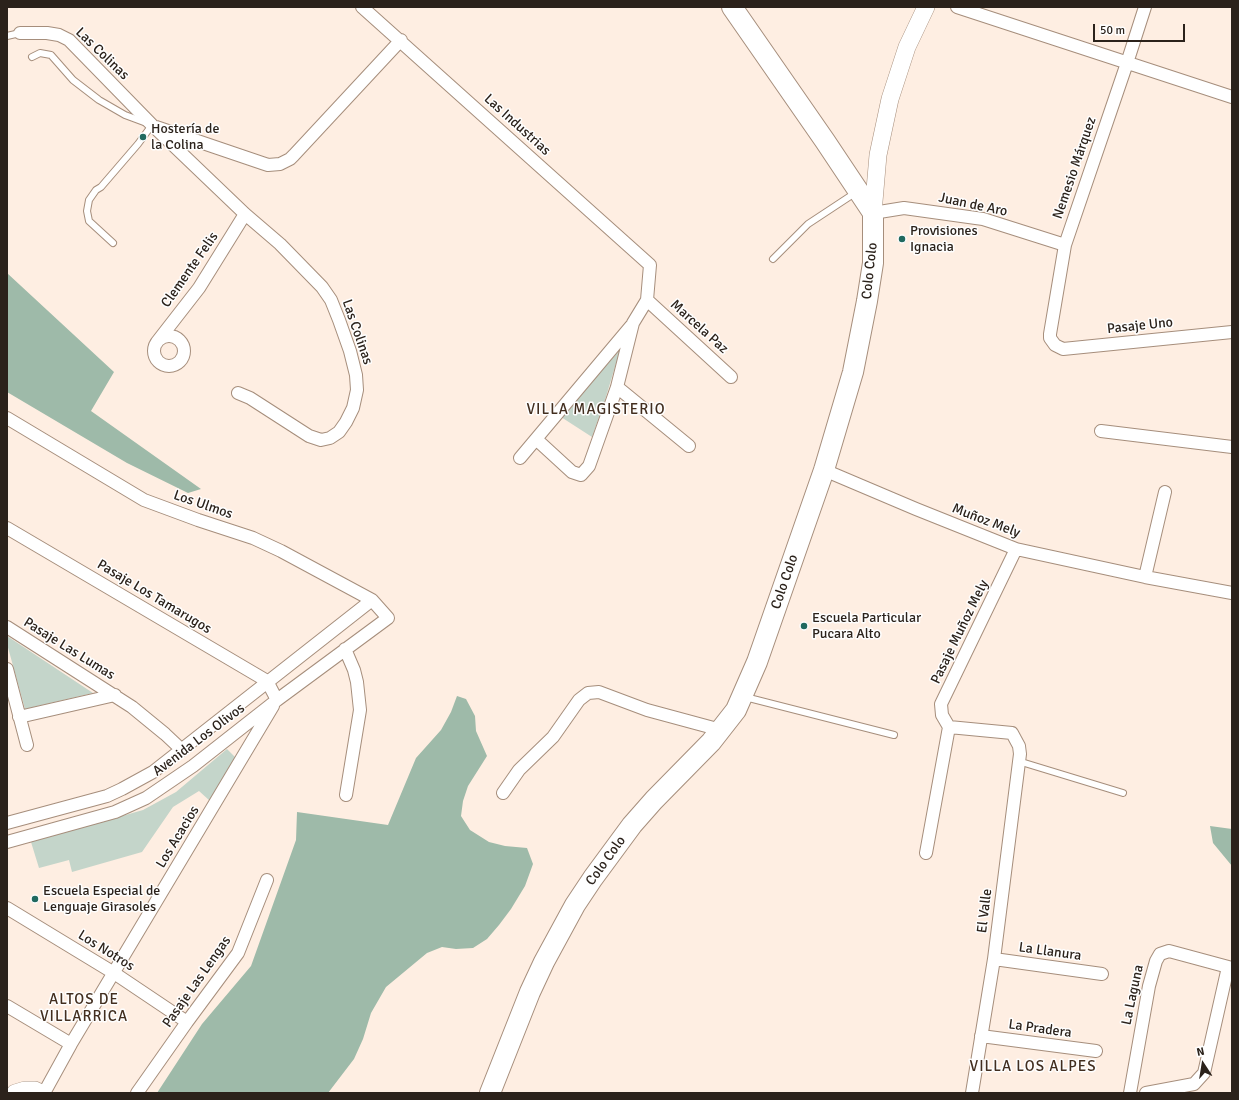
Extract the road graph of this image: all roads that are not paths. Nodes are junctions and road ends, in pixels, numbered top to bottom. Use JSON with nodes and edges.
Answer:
{"nodes":[{"id":1,"x":362,"y":7,"type":"edge"},
{"id":2,"x":732,"y":7,"type":"edge"},
{"id":3,"x":926,"y":7,"type":"edge"},
{"id":4,"x":957,"y":7,"type":"edge"},
{"id":5,"x":1145,"y":7,"type":"edge"},
{"id":6,"x":20,"y":33,"type":"joint"},
{"id":7,"x":7,"y":36,"type":"edge"},
{"id":8,"x":401,"y":40,"type":"junction"},
{"id":9,"x":32,"y":57,"type":"dead end"},
{"id":10,"x":1127,"y":63,"type":"junction"},
{"id":11,"x":1232,"y":97,"type":"edge"},
{"id":12,"x":152,"y":125,"type":"junction"},
{"id":13,"x":858,"y":191,"type":"junction"},
{"id":14,"x":873,"y":213,"type":"junction"},
{"id":15,"x":245,"y":214,"type":"junction"},
{"id":16,"x":113,"y":243,"type":"dead end"},
{"id":17,"x":1065,"y":245,"type":"junction"},
{"id":18,"x":773,"y":259,"type":"dead end"},
{"id":19,"x":647,"y":300,"type":"junction"},
{"id":20,"x":633,"y":323,"type":"junction"},
{"id":21,"x":1232,"y":332,"type":"edge"},
{"id":22,"x":157,"y":342,"type":"dead end"},
{"id":23,"x":1052,"y":342,"type":"joint"},
{"id":24,"x":731,"y":377,"type":"dead end"},
{"id":25,"x":617,"y":387,"type":"junction"},
{"id":26,"x":238,"y":393,"type":"dead end"},
{"id":27,"x":7,"y":418,"type":"edge"},
{"id":28,"x":1101,"y":431,"type":"dead end"},
{"id":29,"x":536,"y":439,"type":"junction"},
{"id":30,"x":689,"y":446,"type":"dead end"},
{"id":31,"x":1232,"y":447,"type":"edge"},
{"id":32,"x":520,"y":458,"type":"dead end"},
{"id":33,"x":824,"y":470,"type":"junction"},
{"id":34,"x":1165,"y":492,"type":"dead end"},
{"id":35,"x":7,"y":528,"type":"edge"},
{"id":36,"x":1016,"y":550,"type":"junction"},
{"id":37,"x":1145,"y":577,"type":"junction"},
{"id":38,"x":1232,"y":593,"type":"edge"},
{"id":39,"x":372,"y":600,"type":"junction"},
{"id":40,"x":388,"y":618,"type":"joint"},
{"id":41,"x":7,"y":627,"type":"edge"},
{"id":42,"x":345,"y":649,"type":"junction"},
{"id":43,"x":7,"y":669,"type":"edge"},
{"id":44,"x":267,"y":681,"type":"junction"},
{"id":45,"x":115,"y":695,"type":"junction"},
{"id":46,"x":742,"y":696,"type":"junction"},
{"id":47,"x":276,"y":700,"type":"junction"},
{"id":48,"x":19,"y":717,"type":"junction"},
{"id":49,"x":950,"y":726,"type":"junction"},
{"id":50,"x":721,"y":730,"type":"junction"},
{"id":51,"x":894,"y":735,"type":"dead end"},
{"id":52,"x":26,"y":744,"type":"dead end"},
{"id":53,"x":182,"y":750,"type":"junction"},
{"id":54,"x":1018,"y":761,"type":"junction"},
{"id":55,"x":503,"y":792,"type":"dead end"},
{"id":56,"x":1123,"y":793,"type":"dead end"},
{"id":57,"x":346,"y":795,"type":"dead end"},
{"id":58,"x":7,"y":823,"type":"edge"},
{"id":59,"x":7,"y":842,"type":"edge"},
{"id":60,"x":926,"y":853,"type":"dead end"},
{"id":61,"x":267,"y":880,"type":"dead end"},
{"id":62,"x":9,"y":911,"type":"edge"},
{"id":63,"x":994,"y":959,"type":"junction"},
{"id":64,"x":1230,"y":967,"type":"edge"},
{"id":65,"x":114,"y":973,"type":"junction"},
{"id":66,"x":1102,"y":974,"type":"dead end"},
{"id":67,"x":7,"y":1006,"type":"edge"},
{"id":68,"x":187,"y":1022,"type":"junction"},
{"id":69,"x":981,"y":1036,"type":"junction"},
{"id":70,"x":71,"y":1044,"type":"junction"},
{"id":71,"x":1096,"y":1051,"type":"dead end"},
{"id":72,"x":15,"y":1093,"type":"edge"},
{"id":73,"x":41,"y":1093,"type":"edge"},
{"id":74,"x":44,"y":1093,"type":"edge"},
{"id":75,"x":137,"y":1093,"type":"edge"},
{"id":76,"x":490,"y":1093,"type":"edge"},
{"id":77,"x":972,"y":1093,"type":"edge"},
{"id":78,"x":1130,"y":1093,"type":"edge"},
{"id":79,"x":1146,"y":1093,"type":"edge"}],
"edges":[{"from":1,"to":8,"type":"street","name":"Las Industrias"},
{"from":2,"to":13,"type":"main road"},
{"from":3,"to":14,"type":"main road","name":"Colo Colo"},
{"from":4,"to":10,"type":"street"},
{"from":5,"to":10,"type":"street","name":"Nemesio Márquez"},
{"from":6,"to":7,"type":"lane"},
{"from":6,"to":12,"type":"street","name":"Las Colinas"},
{"from":8,"to":12,"type":"street","name":"Las Colinas"},
{"from":8,"to":19,"type":"street","name":"Las Industrias"},
{"from":9,"to":12,"type":"lane"},
{"from":10,"to":11,"type":"street"},
{"from":10,"to":17,"type":"street","name":"Nemesio Márquez"},
{"from":12,"to":15,"type":"street","name":"Las Colinas"},
{"from":12,"to":16,"type":"lane"},
{"from":13,"to":14,"type":"main road"},
{"from":13,"to":18,"type":"lane"},
{"from":14,"to":17,"type":"street","name":"Juan de Aro"},
{"from":14,"to":33,"type":"main road","name":"Colo Colo"},
{"from":15,"to":22,"type":"street","name":"Clemente Felis"},
{"from":15,"to":26,"type":"street","name":"Las Colinas"},
{"from":17,"to":23,"type":"street","name":"Nemesio Márquez"},
{"from":19,"to":20,"type":"street"},
{"from":19,"to":24,"type":"street","name":"Marcela Paz"},
{"from":20,"to":25,"type":"street"},
{"from":20,"to":29,"type":"street"},
{"from":21,"to":23,"type":"street","name":"Pasaje Uno"},
{"from":25,"to":29,"type":"street"},
{"from":25,"to":30,"type":"street"},
{"from":27,"to":39,"type":"street","name":"Los Ulmos"},
{"from":28,"to":31,"type":"street"},
{"from":29,"to":32,"type":"street"},
{"from":33,"to":36,"type":"street","name":"Muñoz Mely"},
{"from":33,"to":46,"type":"main road","name":"Colo Colo"},
{"from":34,"to":37,"type":"street"},
{"from":35,"to":44,"type":"street","name":"Pasaje Los Tamarugos"},
{"from":36,"to":37,"type":"street","name":"Muñoz Mely"},
{"from":36,"to":49,"type":"street","name":"Pasaje Muñoz Mely"},
{"from":37,"to":38,"type":"street","name":"Muñoz Mely"},
{"from":39,"to":40,"type":"street","name":"Los Ulmos"},
{"from":39,"to":44,"type":"street","name":"Avenida Los Olivos"},
{"from":40,"to":42,"type":"street","name":"Avenida Los Olivos"},
{"from":41,"to":45,"type":"street","name":"Pasaje Las Lumas"},
{"from":42,"to":47,"type":"street","name":"Avenida Los Olivos"},
{"from":42,"to":57,"type":"street"},
{"from":43,"to":48,"type":"street"},
{"from":44,"to":47,"type":"street"},
{"from":44,"to":53,"type":"street","name":"Avenida Los Olivos"},
{"from":45,"to":48,"type":"street","name":"Pasaje Las Lumas"},
{"from":45,"to":53,"type":"street","name":"Pasaje Las Lumas"},
{"from":46,"to":50,"type":"main road","name":"Colo Colo"},
{"from":46,"to":51,"type":"lane"},
{"from":47,"to":59,"type":"street","name":"Avenida Los Olivos"},
{"from":47,"to":65,"type":"street","name":"Los Acacios"},
{"from":48,"to":52,"type":"street"},
{"from":49,"to":54,"type":"street","name":"El Valle"},
{"from":49,"to":60,"type":"street"},
{"from":50,"to":55,"type":"street"},
{"from":50,"to":76,"type":"main road","name":"Colo Colo"},
{"from":53,"to":58,"type":"street","name":"Avenida Los Olivos"},
{"from":54,"to":56,"type":"lane"},
{"from":54,"to":63,"type":"street","name":"El Valle"},
{"from":61,"to":68,"type":"street","name":"Pasaje Las Lengas"},
{"from":62,"to":65,"type":"street","name":"Los Notros"},
{"from":63,"to":66,"type":"street","name":"La Llanura"},
{"from":63,"to":69,"type":"street","name":"El Valle"},
{"from":64,"to":78,"type":"street","name":"La Laguna"},
{"from":64,"to":79,"type":"street"},
{"from":65,"to":68,"type":"street","name":"Los Notros"},
{"from":65,"to":70,"type":"street","name":"Los Acacios"},
{"from":67,"to":70,"type":"street"},
{"from":68,"to":75,"type":"street","name":"Pasaje Las Lengas"},
{"from":69,"to":71,"type":"street","name":"La Pradera"},
{"from":69,"to":77,"type":"street","name":"El Valle"},
{"from":70,"to":74,"type":"street","name":"Los Acacios"},
{"from":72,"to":73,"type":"main road"}]}
